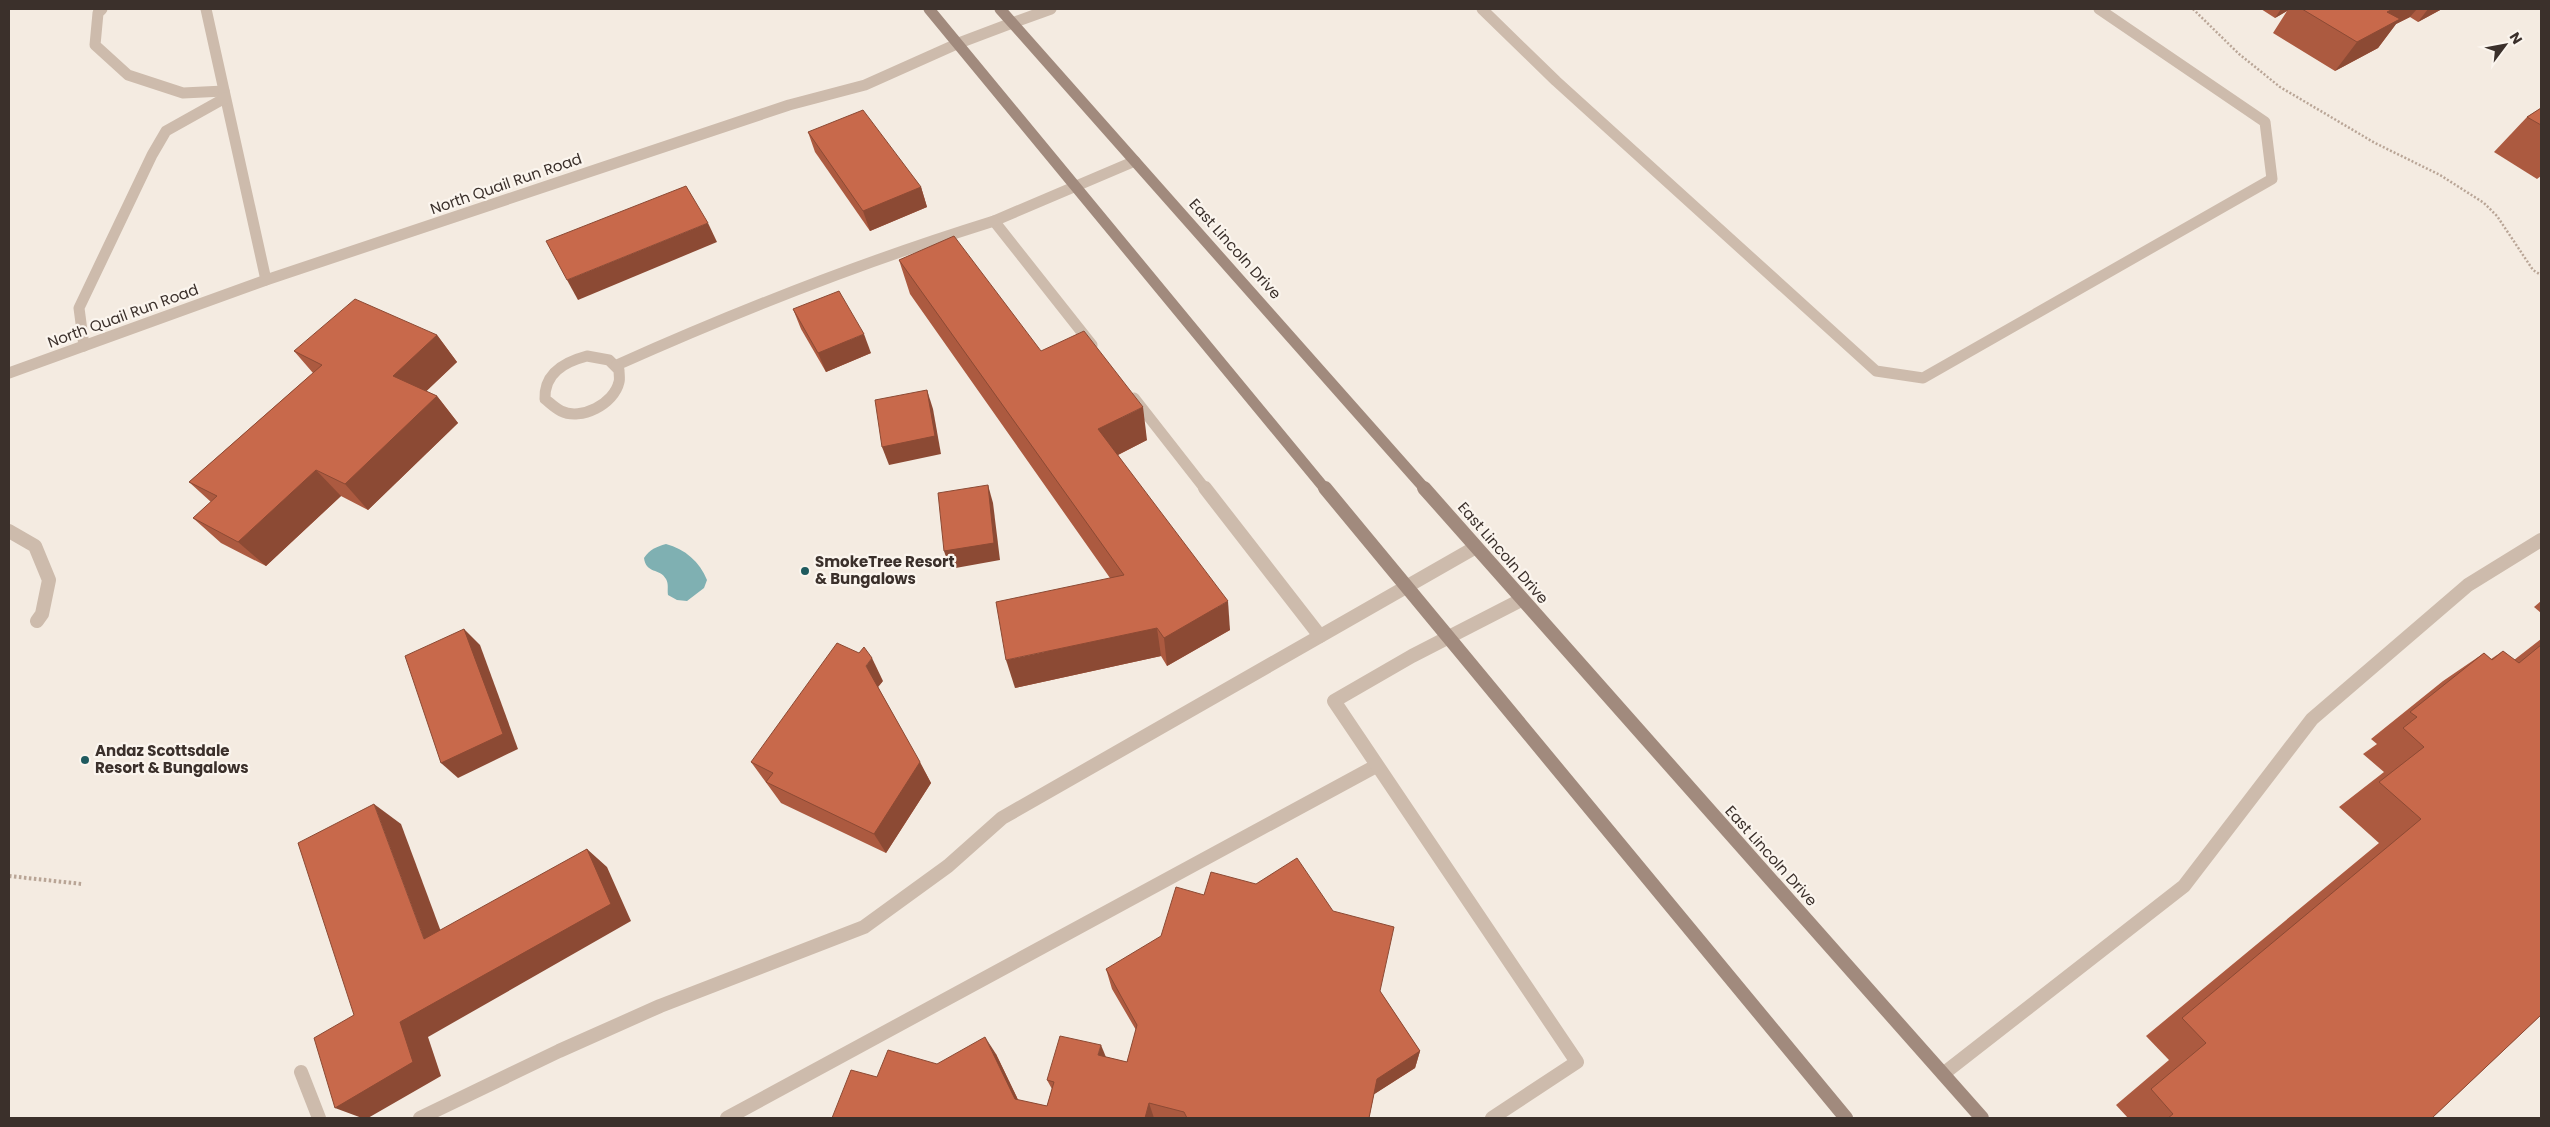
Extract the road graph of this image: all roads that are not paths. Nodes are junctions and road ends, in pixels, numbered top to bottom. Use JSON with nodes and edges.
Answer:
{"nodes":[{"id":1,"x":102,"y":9,"type":"edge"},
{"id":2,"x":206,"y":9,"type":"edge"},
{"id":3,"x":929,"y":9,"type":"edge"},
{"id":4,"x":1000,"y":9,"type":"edge"},
{"id":5,"x":1051,"y":9,"type":"edge"},
{"id":6,"x":1482,"y":9,"type":"edge"},
{"id":7,"x":2098,"y":9,"type":"edge"},
{"id":8,"x":1012,"y":23,"type":"junction"},
{"id":9,"x":958,"y":43,"type":"junction"},
{"id":10,"x":224,"y":94,"type":"junction"},
{"id":11,"x":1135,"y":162,"type":"junction"},
{"id":12,"x":1076,"y":185,"type":"junction"},
{"id":13,"x":994,"y":221,"type":"junction"},
{"id":14,"x":266,"y":280,"type":"junction"},
{"id":15,"x":84,"y":346,"type":"junction"},
{"id":16,"x":1099,"y":353,"type":"edge"},
{"id":17,"x":617,"y":365,"type":"junction"},
{"id":18,"x":9,"y":373,"type":"edge"},
{"id":19,"x":1123,"y":384,"type":"edge"},
{"id":20,"x":9,"y":531,"type":"edge"},
{"id":21,"x":2541,"y":540,"type":"edge"},
{"id":22,"x":1476,"y":547,"type":"junction"},
{"id":23,"x":1408,"y":587,"type":"junction"},
{"id":24,"x":1522,"y":600,"type":"junction"},
{"id":25,"x":37,"y":620,"type":"dead end"},
{"id":26,"x":1320,"y":636,"type":"junction"},
{"id":27,"x":1448,"y":637,"type":"junction"},
{"id":28,"x":1376,"y":766,"type":"junction"},
{"id":29,"x":301,"y":1072,"type":"dead end"},
{"id":30,"x":1943,"y":1074,"type":"junction"},
{"id":31,"x":319,"y":1118,"type":"edge"},
{"id":32,"x":420,"y":1118,"type":"edge"},
{"id":33,"x":727,"y":1118,"type":"edge"},
{"id":34,"x":1492,"y":1118,"type":"edge"},
{"id":35,"x":1846,"y":1118,"type":"edge"},
{"id":36,"x":1982,"y":1118,"type":"edge"}],
"edges":[{"from":1,"to":10,"type":"street"},
{"from":2,"to":10,"type":"street"},
{"from":3,"to":9,"type":"main road"},
{"from":4,"to":8,"type":"main road","name":"East Lincoln Drive"},
{"from":5,"to":8,"type":"street","name":"North Quail Run Road"},
{"from":6,"to":7,"type":"street"},
{"from":8,"to":9,"type":"street","name":"North Quail Run Road"},
{"from":8,"to":11,"type":"main road","name":"East Lincoln Drive"},
{"from":9,"to":12,"type":"main road"},
{"from":9,"to":14,"type":"street","name":"North Quail Run Road"},
{"from":10,"to":14,"type":"street"},
{"from":10,"to":15,"type":"street"},
{"from":11,"to":12,"type":"street"},
{"from":11,"to":22,"type":"main road","name":"East Lincoln Drive"},
{"from":12,"to":13,"type":"street"},
{"from":12,"to":23,"type":"main road"},
{"from":13,"to":16,"type":"street"},
{"from":13,"to":17,"type":"street"},
{"from":14,"to":15,"type":"street","name":"North Quail Run Road"},
{"from":15,"to":18,"type":"street","name":"North Quail Run Road"},
{"from":17,"to":17,"type":"street"},
{"from":19,"to":26,"type":"street"},
{"from":20,"to":25,"type":"street"},
{"from":21,"to":30,"type":"street"},
{"from":22,"to":23,"type":"street"},
{"from":22,"to":24,"type":"main road","name":"East Lincoln Drive"},
{"from":23,"to":26,"type":"street"},
{"from":23,"to":27,"type":"main road"},
{"from":24,"to":27,"type":"street"},
{"from":24,"to":30,"type":"main road","name":"East Lincoln Drive"},
{"from":26,"to":32,"type":"street"},
{"from":27,"to":28,"type":"street"},
{"from":27,"to":35,"type":"main road"},
{"from":28,"to":33,"type":"street"},
{"from":28,"to":34,"type":"street"},
{"from":29,"to":31,"type":"street"},
{"from":30,"to":36,"type":"main road","name":"East Lincoln Drive"}]}
